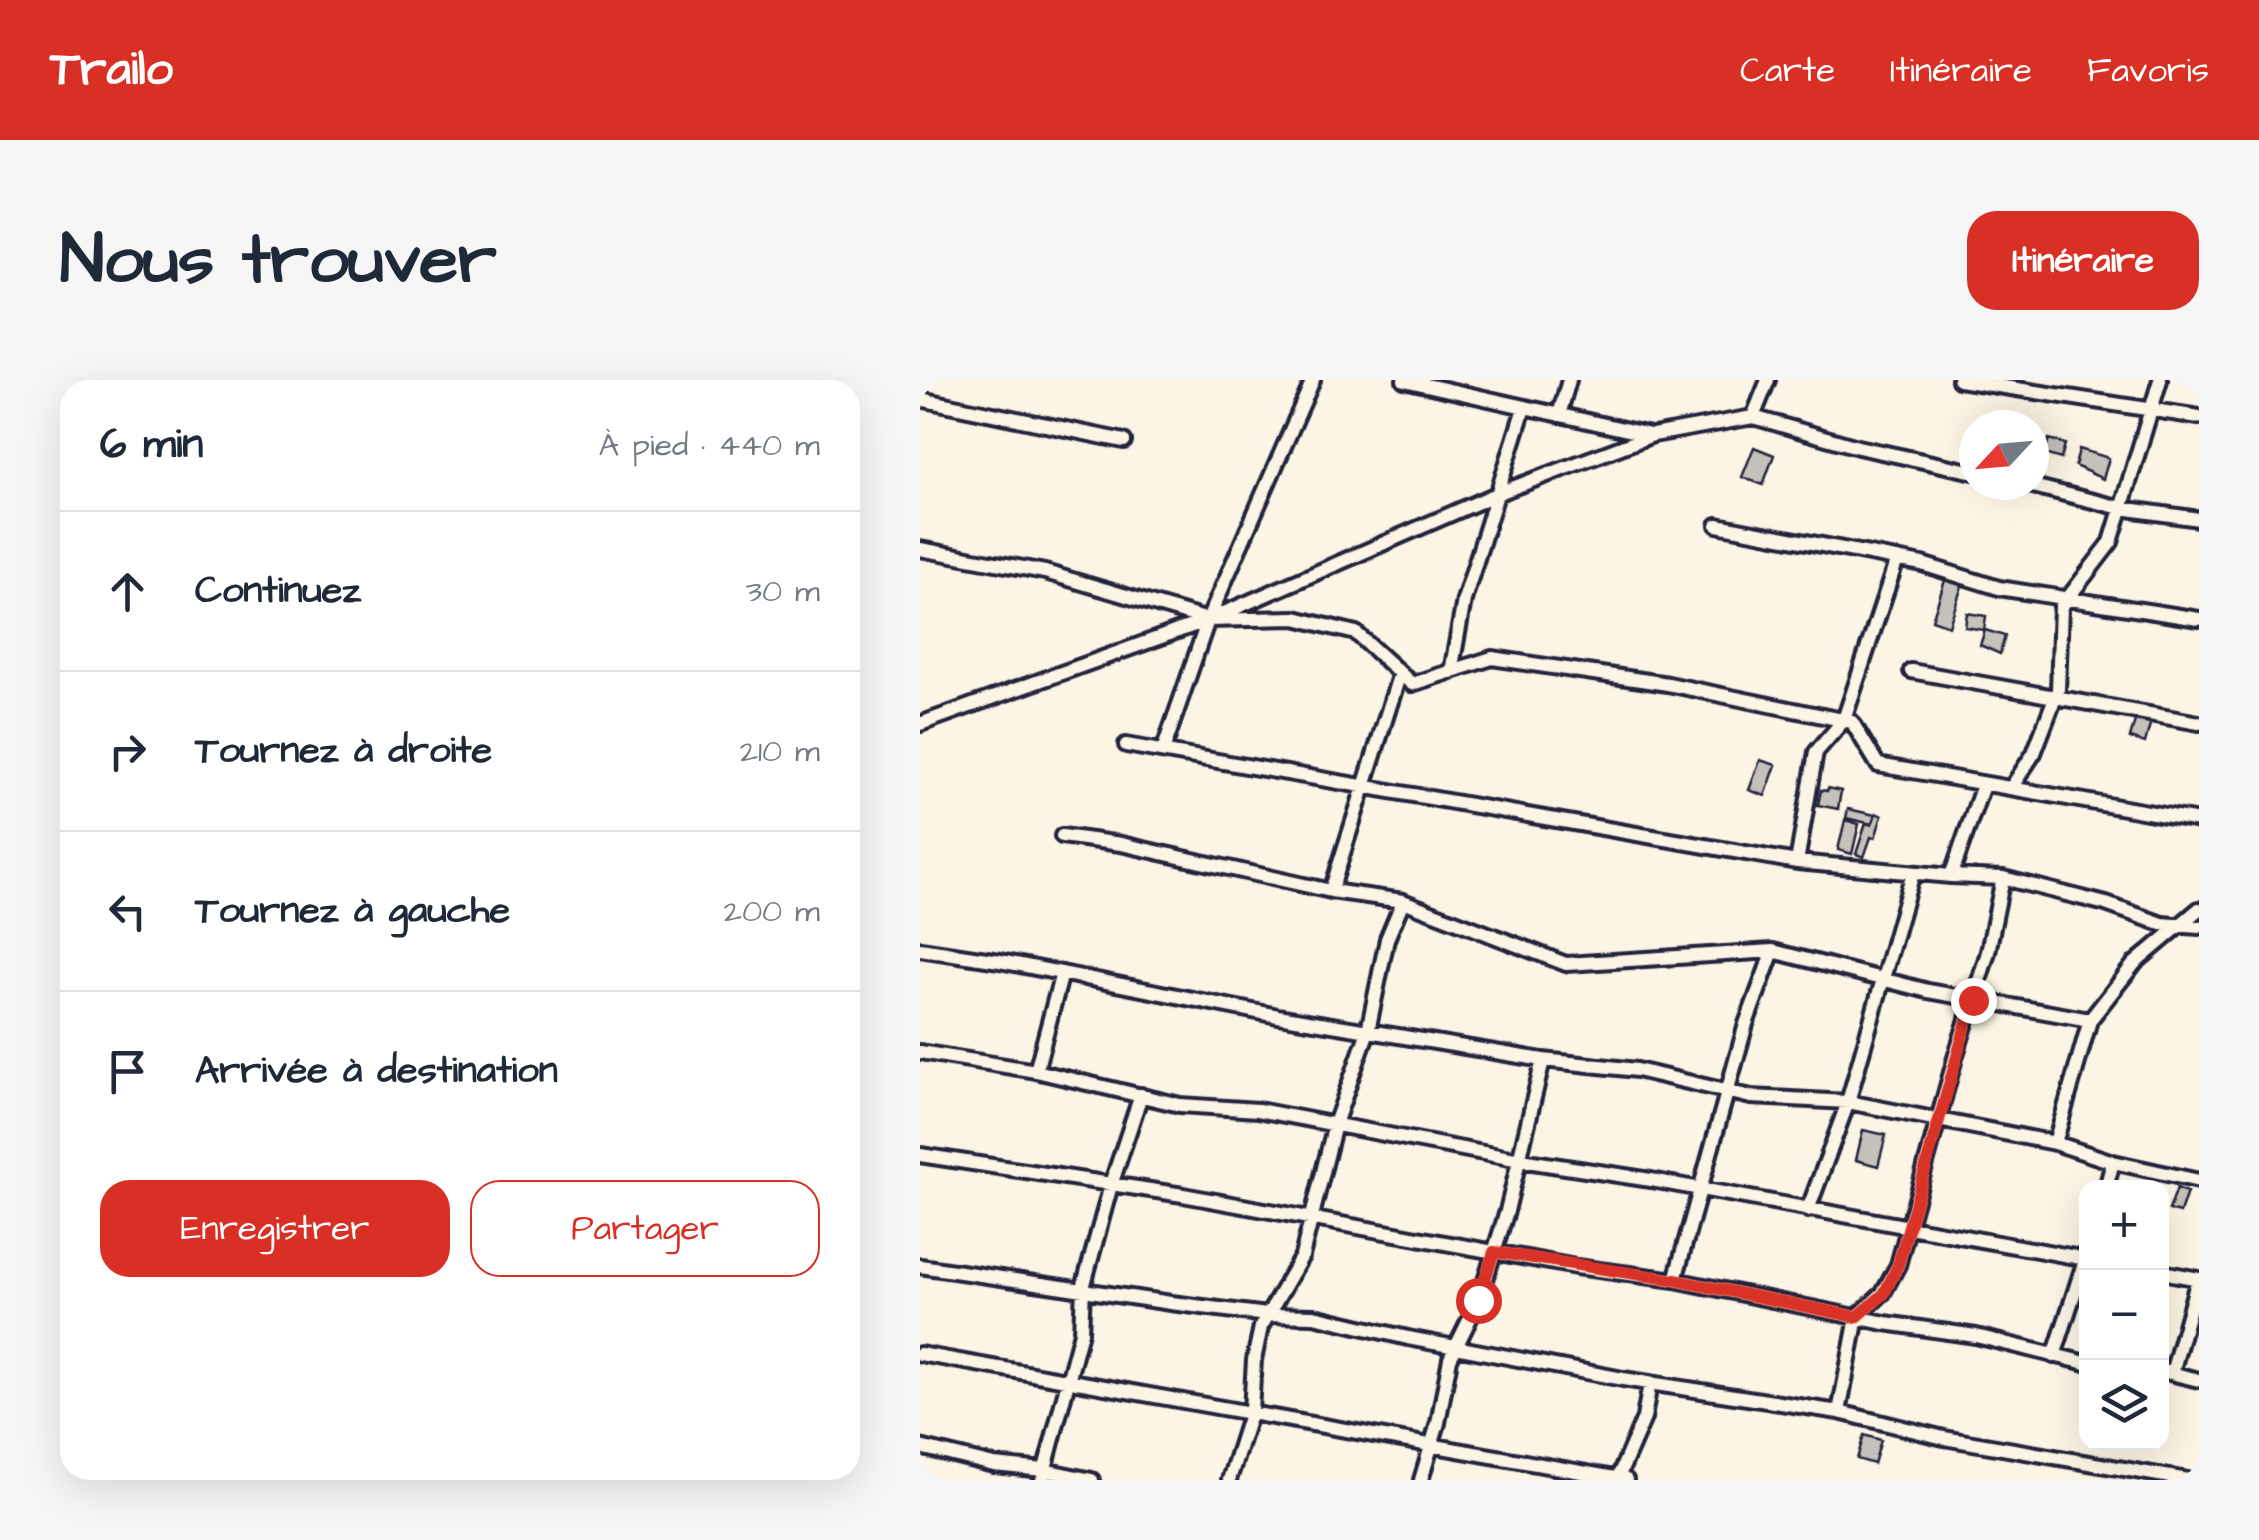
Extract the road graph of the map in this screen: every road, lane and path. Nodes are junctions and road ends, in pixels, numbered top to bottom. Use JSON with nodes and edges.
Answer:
{"nodes":[{"id":1,"x":1312,"y":380,"type":"edge"},
{"id":2,"x":1404,"y":380,"type":"edge"},
{"id":3,"x":1568,"y":380,"type":"edge"},
{"id":4,"x":1768,"y":380,"type":"edge"},
{"id":5,"x":1959,"y":380,"type":"edge"},
{"id":6,"x":2160,"y":380,"type":"edge"},
{"id":7,"x":920,"y":399,"type":"edge"},
{"id":8,"x":1524,"y":408,"type":"junction"},
{"id":9,"x":2151,"y":408,"type":"junction"},
{"id":10,"x":1559,"y":416,"type":"junction"},
{"id":11,"x":1753,"y":416,"type":"junction"},
{"id":12,"x":2199,"y":416,"type":"edge"},
{"id":13,"x":1653,"y":435,"type":"junction"},
{"id":14,"x":1124,"y":441,"type":"dead end"},
{"id":15,"x":1959,"y":469,"type":"edge"},
{"id":16,"x":2049,"y":490,"type":"edge"},
{"id":17,"x":1499,"y":492,"type":"junction"},
{"id":18,"x":2121,"y":508,"type":"junction"},
{"id":19,"x":2199,"y":519,"type":"edge"},
{"id":20,"x":1717,"y":525,"type":"dead end"},
{"id":21,"x":920,"y":550,"type":"edge"},
{"id":22,"x":1897,"y":560,"type":"junction"},
{"id":23,"x":2069,"y":596,"type":"junction"},
{"id":24,"x":2199,"y":619,"type":"edge"},
{"id":25,"x":1208,"y":620,"type":"junction"},
{"id":26,"x":1911,"y":670,"type":"dead end"},
{"id":27,"x":1451,"y":672,"type":"junction"},
{"id":28,"x":1400,"y":673,"type":"junction"},
{"id":29,"x":2054,"y":698,"type":"junction"},
{"id":30,"x":1844,"y":720,"type":"junction"},
{"id":31,"x":2199,"y":722,"type":"edge"},
{"id":32,"x":920,"y":724,"type":"edge"},
{"id":33,"x":1126,"y":746,"type":"dead end"},
{"id":34,"x":1162,"y":752,"type":"junction"},
{"id":35,"x":1363,"y":784,"type":"junction"},
{"id":36,"x":1983,"y":785,"type":"junction"},
{"id":37,"x":2011,"y":788,"type":"junction"},
{"id":38,"x":2199,"y":821,"type":"edge"},
{"id":39,"x":1062,"y":836,"type":"dead end"},
{"id":40,"x":1797,"y":862,"type":"junction"},
{"id":41,"x":1914,"y":873,"type":"junction"},
{"id":42,"x":1950,"y":876,"type":"junction"},
{"id":43,"x":2004,"y":878,"type":"junction"},
{"id":44,"x":1331,"y":891,"type":"junction"},
{"id":45,"x":1402,"y":901,"type":"junction"},
{"id":46,"x":2199,"y":910,"type":"edge"},
{"id":47,"x":2175,"y":927,"type":"junction"},
{"id":48,"x":2199,"y":927,"type":"edge"},
{"id":49,"x":920,"y":949,"type":"edge"},
{"id":50,"x":1773,"y":951,"type":"junction"},
{"id":51,"x":1062,"y":973,"type":"junction"},
{"id":52,"x":1883,"y":980,"type":"junction"},
{"id":53,"x":1973,"y":1000,"type":"junction"},
{"id":54,"x":2090,"y":1020,"type":"junction"},
{"id":55,"x":1368,"y":1031,"type":"junction"},
{"id":56,"x":920,"y":1052,"type":"edge"},
{"id":57,"x":1543,"y":1060,"type":"junction"},
{"id":58,"x":1036,"y":1071,"type":"junction"},
{"id":59,"x":1728,"y":1091,"type":"junction"},
{"id":60,"x":1141,"y":1096,"type":"junction"},
{"id":61,"x":1848,"y":1102,"type":"junction"},
{"id":62,"x":1938,"y":1121,"type":"junction"},
{"id":63,"x":1335,"y":1124,"type":"junction"},
{"id":64,"x":2055,"y":1143,"type":"junction"},
{"id":65,"x":920,"y":1156,"type":"edge"},
{"id":66,"x":1520,"y":1160,"type":"junction"},
{"id":67,"x":2113,"y":1162,"type":"junction"},
{"id":68,"x":2108,"y":1180,"type":"edge"},
{"id":69,"x":2199,"y":1182,"type":"edge"},
{"id":70,"x":1110,"y":1185,"type":"junction"},
{"id":71,"x":1700,"y":1190,"type":"junction"},
{"id":72,"x":1808,"y":1210,"type":"junction"},
{"id":73,"x":1310,"y":1218,"type":"junction"},
{"id":74,"x":1907,"y":1225,"type":"junction"},
{"id":75,"x":1494,"y":1252,"type":"junction"},
{"id":76,"x":2079,"y":1257,"type":"edge"},
{"id":77,"x":920,"y":1266,"type":"edge"},
{"id":78,"x":2082,"y":1270,"type":"edge"},
{"id":79,"x":2169,"y":1273,"type":"edge"},
{"id":80,"x":2199,"y":1279,"type":"edge"},
{"id":81,"x":1675,"y":1280,"type":"junction"},
{"id":82,"x":1083,"y":1288,"type":"junction"},
{"id":83,"x":1268,"y":1316,"type":"junction"},
{"id":84,"x":1857,"y":1317,"type":"junction"},
{"id":85,"x":1454,"y":1344,"type":"junction"},
{"id":86,"x":920,"y":1354,"type":"edge"},
{"id":87,"x":2054,"y":1356,"type":"junction"},
{"id":88,"x":2079,"y":1361,"type":"edge"},
{"id":89,"x":2169,"y":1366,"type":"edge"},
{"id":90,"x":2169,"y":1372,"type":"edge"},
{"id":91,"x":1067,"y":1378,"type":"junction"},
{"id":92,"x":2199,"y":1380,"type":"edge"},
{"id":93,"x":1650,"y":1383,"type":"junction"},
{"id":94,"x":1250,"y":1411,"type":"junction"},
{"id":95,"x":1839,"y":1412,"type":"junction"},
{"id":96,"x":1432,"y":1446,"type":"junction"},
{"id":97,"x":920,"y":1447,"type":"edge"},
{"id":98,"x":1043,"y":1475,"type":"edge"},
{"id":99,"x":1617,"y":1479,"type":"edge"},
{"id":100,"x":1092,"y":1480,"type":"edge"},
{"id":101,"x":1230,"y":1480,"type":"edge"},
{"id":102,"x":1422,"y":1480,"type":"edge"},
{"id":103,"x":1626,"y":1480,"type":"edge"},
{"id":104,"x":2188,"y":1480,"type":"edge"}],
"edges":[{"from":1,"to":25,"type":"street"},
{"from":2,"to":8,"type":"street"},
{"from":3,"to":10,"type":"street"},
{"from":4,"to":11,"type":"street"},
{"from":5,"to":9,"type":"street"},
{"from":6,"to":9,"type":"street"},
{"from":7,"to":14,"type":"street"},
{"from":8,"to":10,"type":"street"},
{"from":8,"to":17,"type":"street"},
{"from":9,"to":12,"type":"street"},
{"from":9,"to":18,"type":"street"},
{"from":10,"to":13,"type":"street"},
{"from":11,"to":13,"type":"street"},
{"from":11,"to":15,"type":"street"},
{"from":13,"to":17,"type":"street"},
{"from":16,"to":18,"type":"street"},
{"from":17,"to":25,"type":"street"},
{"from":17,"to":27,"type":"street"},
{"from":18,"to":19,"type":"street"},
{"from":18,"to":23,"type":"street"},
{"from":20,"to":22,"type":"street"},
{"from":21,"to":25,"type":"street"},
{"from":22,"to":23,"type":"street"},
{"from":22,"to":30,"type":"street"},
{"from":23,"to":24,"type":"street"},
{"from":23,"to":29,"type":"street"},
{"from":25,"to":28,"type":"street"},
{"from":25,"to":32,"type":"street"},
{"from":25,"to":34,"type":"street"},
{"from":26,"to":29,"type":"street"},
{"from":27,"to":28,"type":"street"},
{"from":27,"to":30,"type":"street"},
{"from":28,"to":35,"type":"street"},
{"from":29,"to":31,"type":"street"},
{"from":29,"to":37,"type":"street"},
{"from":30,"to":36,"type":"street"},
{"from":30,"to":40,"type":"street"},
{"from":33,"to":34,"type":"street"},
{"from":34,"to":35,"type":"street"},
{"from":35,"to":40,"type":"street"},
{"from":35,"to":44,"type":"street"},
{"from":36,"to":37,"type":"street"},
{"from":36,"to":42,"type":"street"},
{"from":37,"to":38,"type":"street"},
{"from":39,"to":44,"type":"street"},
{"from":40,"to":41,"type":"street"},
{"from":41,"to":42,"type":"street"},
{"from":41,"to":52,"type":"street"},
{"from":42,"to":43,"type":"street"},
{"from":43,"to":47,"type":"street"},
{"from":43,"to":53,"type":"street"},
{"from":44,"to":45,"type":"street"},
{"from":45,"to":50,"type":"street"},
{"from":45,"to":55,"type":"street"},
{"from":46,"to":47,"type":"street"},
{"from":47,"to":48,"type":"street"},
{"from":47,"to":54,"type":"street"},
{"from":49,"to":51,"type":"street"},
{"from":50,"to":52,"type":"street"},
{"from":50,"to":59,"type":"street"},
{"from":51,"to":55,"type":"street"},
{"from":51,"to":58,"type":"street"},
{"from":52,"to":53,"type":"street"},
{"from":52,"to":61,"type":"street"},
{"from":53,"to":54,"type":"street"},
{"from":53,"to":62,"type":"street"},
{"from":54,"to":64,"type":"street"},
{"from":55,"to":57,"type":"street"},
{"from":55,"to":63,"type":"street"},
{"from":56,"to":58,"type":"street"},
{"from":57,"to":59,"type":"street"},
{"from":57,"to":66,"type":"street"},
{"from":58,"to":60,"type":"street"},
{"from":59,"to":61,"type":"street"},
{"from":59,"to":71,"type":"street"},
{"from":60,"to":63,"type":"street"},
{"from":60,"to":70,"type":"street"},
{"from":61,"to":62,"type":"street"},
{"from":61,"to":72,"type":"street"},
{"from":62,"to":64,"type":"street"},
{"from":62,"to":74,"type":"street"},
{"from":63,"to":66,"type":"street"},
{"from":63,"to":73,"type":"street"},
{"from":64,"to":67,"type":"street"},
{"from":65,"to":70,"type":"street"},
{"from":66,"to":71,"type":"street"},
{"from":66,"to":75,"type":"street"},
{"from":67,"to":68,"type":"street"},
{"from":67,"to":69,"type":"street"},
{"from":70,"to":73,"type":"street"},
{"from":70,"to":82,"type":"street"},
{"from":71,"to":72,"type":"street"},
{"from":71,"to":81,"type":"street"},
{"from":72,"to":74,"type":"street"},
{"from":73,"to":75,"type":"street"},
{"from":73,"to":83,"type":"street"},
{"from":74,"to":76,"type":"street"},
{"from":74,"to":84,"type":"street"},
{"from":75,"to":81,"type":"street"},
{"from":75,"to":85,"type":"street"},
{"from":77,"to":82,"type":"street"},
{"from":78,"to":87,"type":"street"},
{"from":79,"to":80,"type":"street"},
{"from":80,"to":89,"type":"street"},
{"from":81,"to":84,"type":"street"},
{"from":82,"to":83,"type":"street"},
{"from":82,"to":91,"type":"street"},
{"from":83,"to":85,"type":"street"},
{"from":83,"to":94,"type":"street"},
{"from":84,"to":87,"type":"street"},
{"from":84,"to":95,"type":"street"},
{"from":85,"to":93,"type":"street"},
{"from":85,"to":96,"type":"street"},
{"from":86,"to":91,"type":"street"},
{"from":87,"to":88,"type":"street"},
{"from":90,"to":92,"type":"street"},
{"from":91,"to":94,"type":"street"},
{"from":91,"to":98,"type":"street"},
{"from":93,"to":95,"type":"street"},
{"from":93,"to":99,"type":"street"},
{"from":94,"to":96,"type":"street"},
{"from":94,"to":101,"type":"street"},
{"from":95,"to":104,"type":"street"},
{"from":96,"to":99,"type":"street"},
{"from":96,"to":102,"type":"street"},
{"from":97,"to":98,"type":"street"},
{"from":98,"to":100,"type":"street"},
{"from":99,"to":103,"type":"street"}]}
